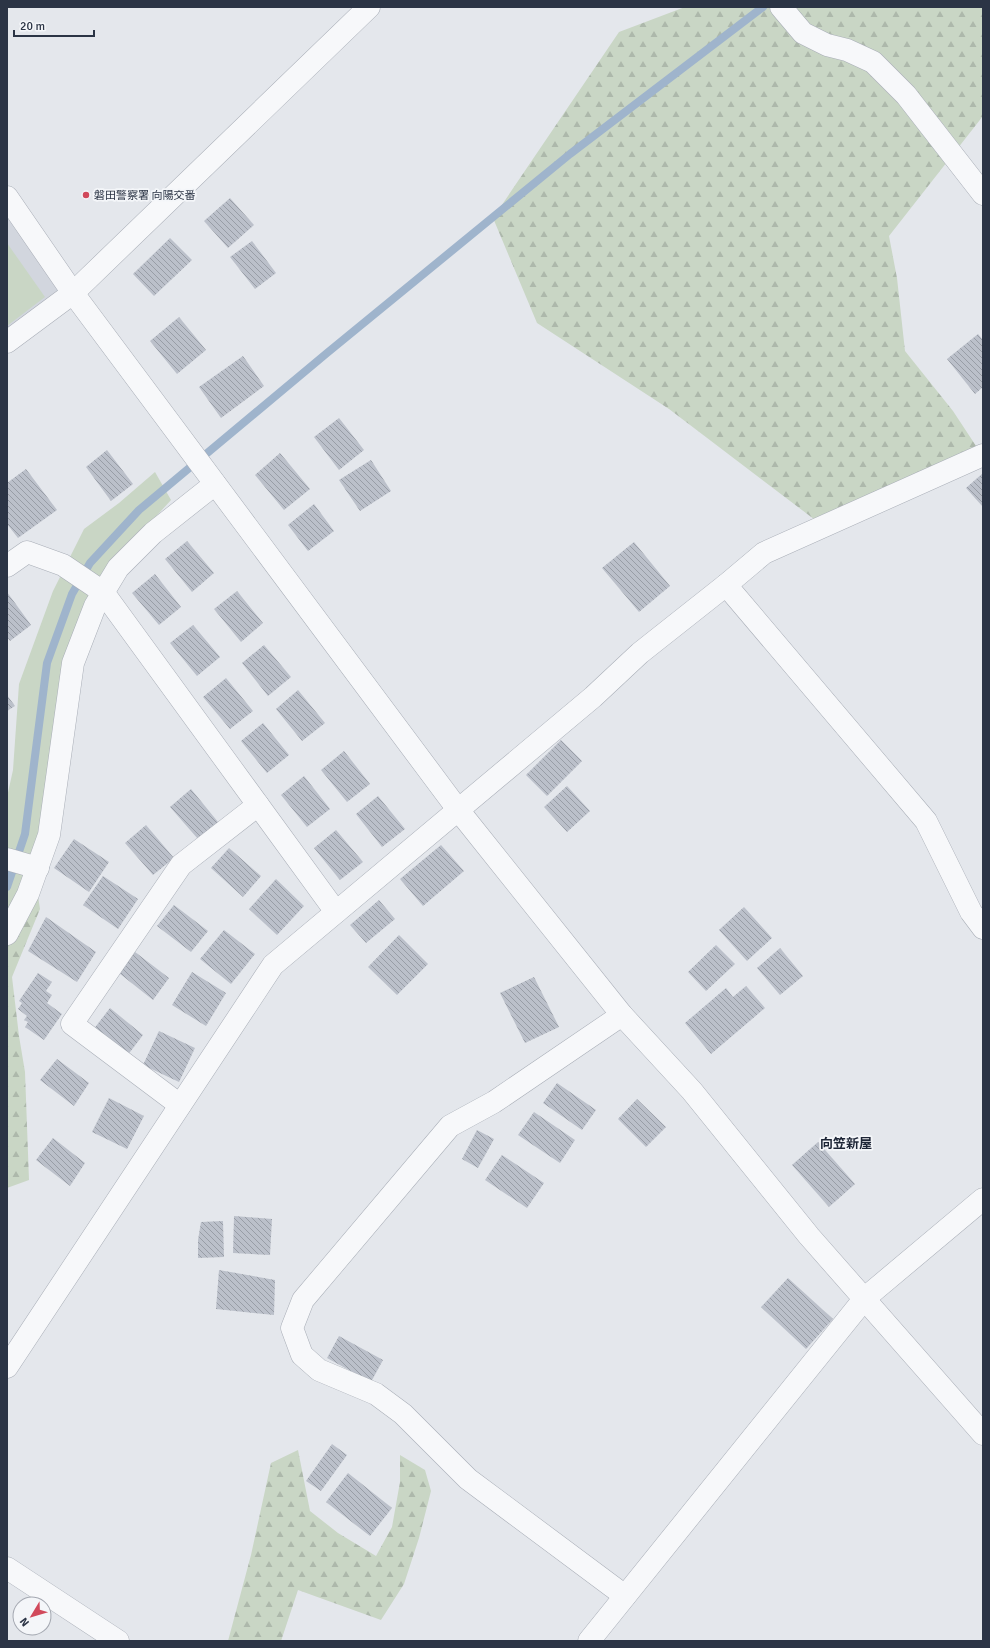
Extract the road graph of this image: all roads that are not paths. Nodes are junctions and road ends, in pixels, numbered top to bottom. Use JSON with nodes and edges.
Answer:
{"nodes":[{"id":1,"x":369,"y":7,"type":"edge"},
{"id":2,"x":781,"y":7,"type":"edge"},
{"id":3,"x":983,"y":194,"type":"edge"},
{"id":4,"x":7,"y":196,"type":"edge"},
{"id":5,"x":73,"y":293,"type":"junction"},
{"id":6,"x":7,"y":342,"type":"edge"},
{"id":7,"x":983,"y":455,"type":"edge"},
{"id":8,"x":215,"y":484,"type":"junction"},
{"id":9,"x":7,"y":566,"type":"edge"},
{"id":10,"x":726,"y":585,"type":"junction"},
{"id":11,"x":103,"y":592,"type":"junction"},
{"id":12,"x":258,"y":805,"type":"junction"},
{"id":13,"x":459,"y":811,"type":"junction"},
{"id":14,"x":7,"y":859,"type":"edge"},
{"id":15,"x":38,"y":868,"type":"junction"},
{"id":16,"x":336,"y":912,"type":"junction"},
{"id":17,"x":983,"y":928,"type":"edge"},
{"id":18,"x":7,"y":934,"type":"edge"},
{"id":19,"x":622,"y":1015,"type":"junction"},
{"id":20,"x":180,"y":1105,"type":"junction"},
{"id":21,"x":983,"y":1199,"type":"edge"},
{"id":22,"x":865,"y":1298,"type":"junction"},
{"id":23,"x":7,"y":1366,"type":"edge"},
{"id":24,"x":983,"y":1434,"type":"edge"},
{"id":25,"x":7,"y":1568,"type":"edge"},
{"id":26,"x":625,"y":1596,"type":"junction"},
{"id":27,"x":118,"y":1641,"type":"edge"},
{"id":28,"x":589,"y":1641,"type":"edge"}],
"edges":[{"from":1,"to":5,"type":"street"},
{"from":2,"to":3,"type":"street"},
{"from":4,"to":5,"type":"street"},
{"from":5,"to":6,"type":"street"},
{"from":5,"to":8,"type":"street"},
{"from":7,"to":10,"type":"street"},
{"from":8,"to":11,"type":"street"},
{"from":8,"to":13,"type":"street"},
{"from":9,"to":11,"type":"street"},
{"from":10,"to":13,"type":"street"},
{"from":10,"to":17,"type":"street"},
{"from":11,"to":12,"type":"street"},
{"from":11,"to":15,"type":"street"},
{"from":12,"to":16,"type":"street"},
{"from":12,"to":20,"type":"street"},
{"from":13,"to":16,"type":"street"},
{"from":13,"to":19,"type":"street"},
{"from":14,"to":15,"type":"street"},
{"from":15,"to":18,"type":"street"},
{"from":16,"to":20,"type":"street"},
{"from":19,"to":22,"type":"street"},
{"from":19,"to":26,"type":"street"},
{"from":20,"to":23,"type":"street"},
{"from":21,"to":22,"type":"street"},
{"from":22,"to":24,"type":"street"},
{"from":22,"to":26,"type":"street"},
{"from":25,"to":27,"type":"street"},
{"from":26,"to":28,"type":"street"}]}
